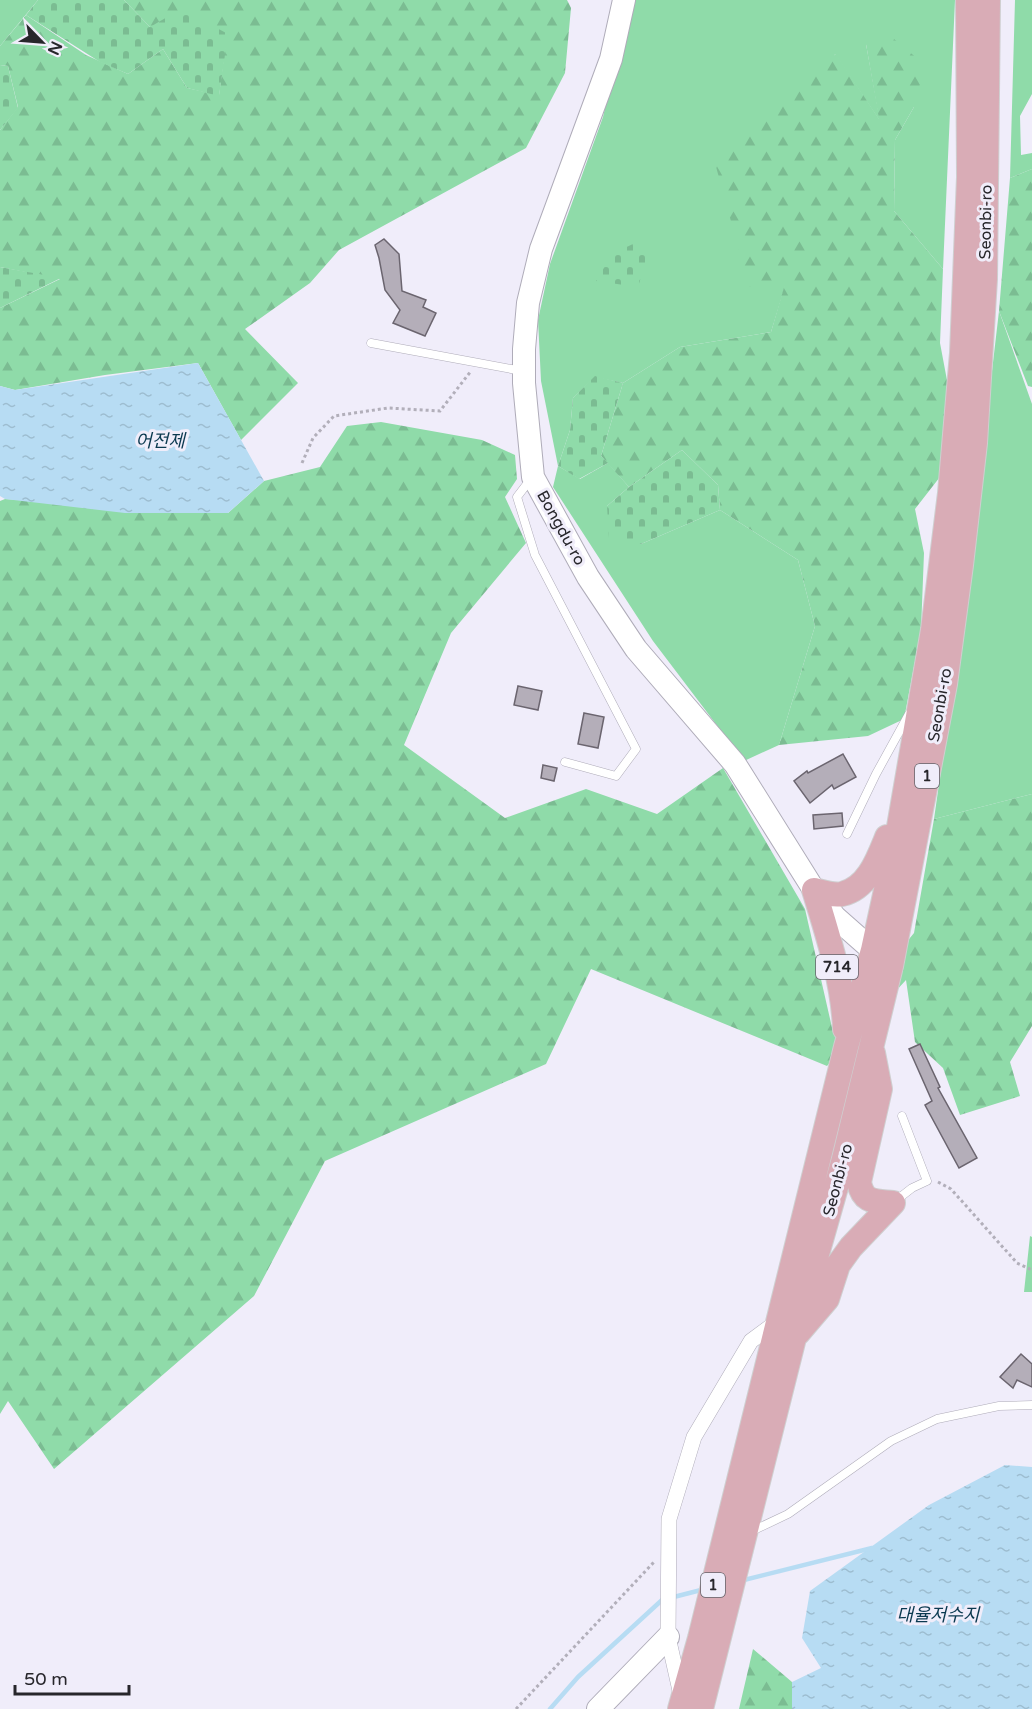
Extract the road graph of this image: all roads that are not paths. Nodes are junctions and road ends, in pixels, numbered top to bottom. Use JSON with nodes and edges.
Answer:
{"nodes":[{"id":1,"x":624,"y":0,"type":"edge"},
{"id":2,"x":968,"y":0,"type":"edge"},
{"id":3,"x":988,"y":0,"type":"edge"},
{"id":4,"x":371,"y":343,"type":"dead end"},
{"id":5,"x":524,"y":371,"type":"junction"},
{"id":6,"x":533,"y":477,"type":"junction"},
{"id":7,"x":923,"y":688,"type":"junction"},
{"id":8,"x":565,"y":762,"type":"dead end"},
{"id":9,"x":904,"y":793,"type":"junction"},
{"id":10,"x":847,"y":834,"type":"dead end"},
{"id":11,"x":814,"y":890,"type":"junction"},
{"id":12,"x":873,"y":950,"type":"junction"},
{"id":13,"x":891,"y":966,"type":"junction"},
{"id":14,"x":872,"y":1044,"type":"junction"},
{"id":15,"x":846,"y":1047,"type":"junction"},
{"id":16,"x":902,"y":1116,"type":"dead end"},
{"id":17,"x":893,"y":1203,"type":"junction"},
{"id":18,"x":786,"y":1329,"type":"junction"},
{"id":19,"x":1032,"y":1405,"type":"edge"},
{"id":20,"x":736,"y":1532,"type":"junction"},
{"id":21,"x":668,"y":1637,"type":"junction"},
{"id":22,"x":688,"y":1706,"type":"edge"},
{"id":23,"x":598,"y":1709,"type":"edge"}],
"edges":[{"from":1,"to":5,"type":"main road","name":"Bongdu-ro"},
{"from":2,"to":7,"type":"main road","name":"Seonbi-ro","number":"1"},
{"from":3,"to":13,"type":"main road","name":"Seonbi-ro","number":"1"},
{"from":4,"to":5,"type":"lane"},
{"from":5,"to":6,"type":"main road","name":"Bongdu-ro"},
{"from":6,"to":8,"type":"lane"},
{"from":6,"to":11,"type":"main road","name":"Bongdu-ro"},
{"from":7,"to":9,"type":"main road","name":"Seonbi-ro","number":"1"},
{"from":7,"to":10,"type":"lane"},
{"from":9,"to":11,"type":"main road"},
{"from":9,"to":12,"type":"main road","name":"Seonbi-ro","number":"1"},
{"from":11,"to":12,"type":"main road","name":"Bongdu-ro"},
{"from":11,"to":15,"type":"main road","number":"714"},
{"from":12,"to":13,"type":"main road","name":"Bongdu-ro"},
{"from":12,"to":15,"type":"main road","name":"Seonbi-ro","number":"1"},
{"from":13,"to":14,"type":"main road","name":"Seonbi-ro","number":"1"},
{"from":14,"to":17,"type":"main road"},
{"from":14,"to":18,"type":"main road","name":"Seonbi-ro","number":"1"},
{"from":15,"to":18,"type":"main road","name":"Seonbi-ro","number":"1"},
{"from":16,"to":17,"type":"lane"},
{"from":17,"to":18,"type":"main road"},
{"from":18,"to":20,"type":"main road","name":"Seonbi-ro","number":"1"},
{"from":18,"to":21,"type":"street"},
{"from":19,"to":20,"type":"lane"},
{"from":20,"to":22,"type":"main road","number":"1"},
{"from":21,"to":22,"type":"street"},
{"from":21,"to":23,"type":"main road"}]}
